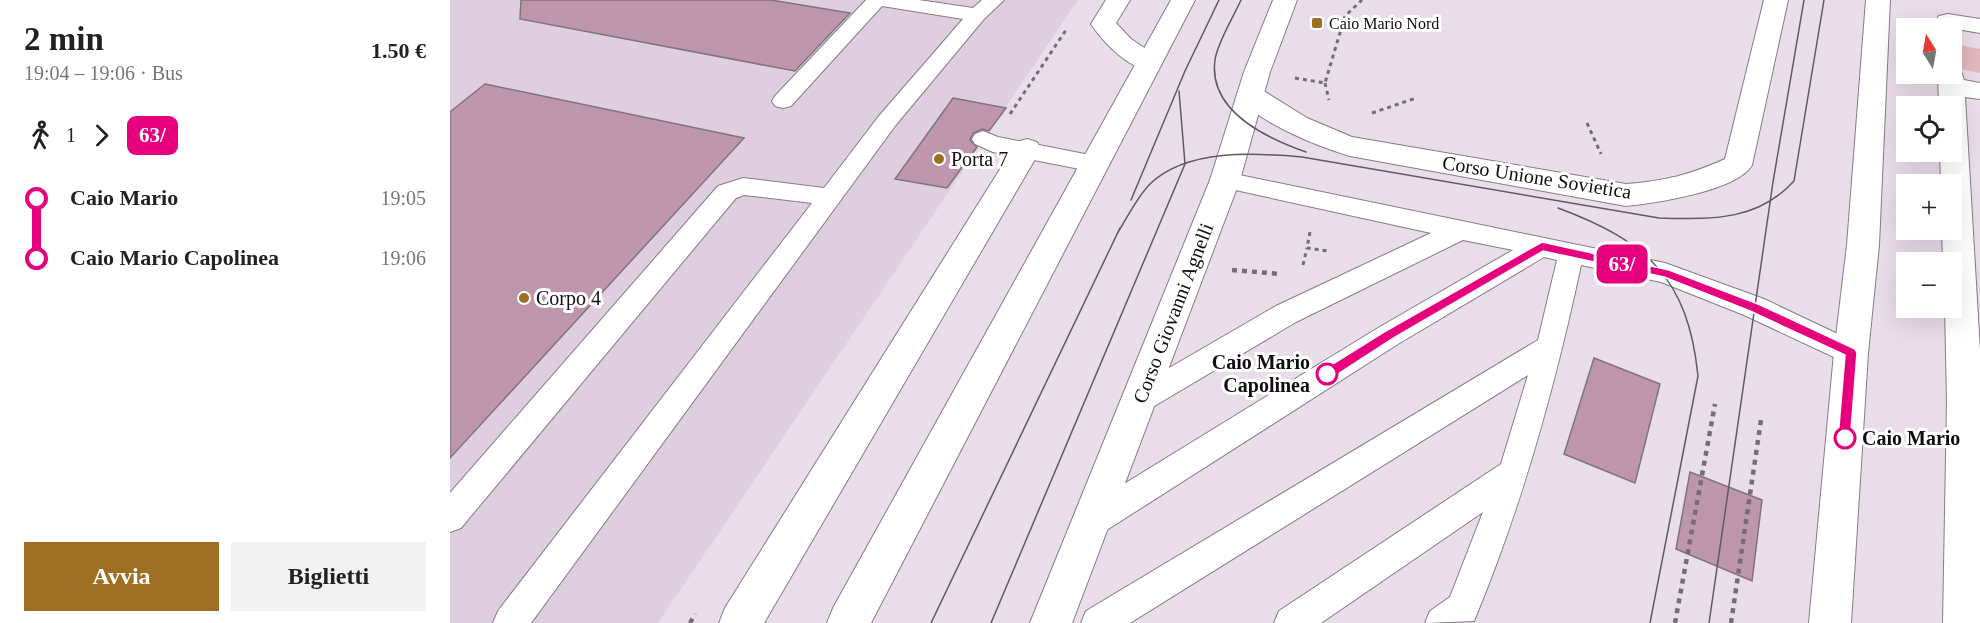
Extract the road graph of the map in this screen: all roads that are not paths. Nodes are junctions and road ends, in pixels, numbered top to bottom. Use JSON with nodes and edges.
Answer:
{"nodes":[{"id":1,"x":876,"y":0,"type":"edge"},
{"id":2,"x":882,"y":0,"type":"edge"},
{"id":3,"x":994,"y":0,"type":"edge"},
{"id":4,"x":1118,"y":0,"type":"edge"},
{"id":5,"x":1183,"y":0,"type":"edge"},
{"id":6,"x":1285,"y":0,"type":"edge"},
{"id":7,"x":1776,"y":0,"type":"edge"},
{"id":8,"x":1878,"y":0,"type":"edge"},
{"id":9,"x":977,"y":15,"type":"junction"},
{"id":10,"x":1948,"y":17,"type":"edge"},
{"id":11,"x":1980,"y":26,"type":"edge"},
{"id":12,"x":1149,"y":63,"type":"junction"},
{"id":13,"x":1961,"y":84,"type":"edge"},
{"id":14,"x":1250,"y":94,"type":"junction"},
{"id":15,"x":783,"y":101,"type":"dead end"},
{"id":16,"x":983,"y":139,"type":"dead end"},
{"id":17,"x":1027,"y":149,"type":"junction"},
{"id":18,"x":1095,"y":164,"type":"junction"},
{"id":19,"x":1225,"y":180,"type":"junction"},
{"id":20,"x":829,"y":197,"type":"junction"},
{"id":21,"x":1462,"y":229,"type":"junction"},
{"id":22,"x":1542,"y":246,"type":"junction"},
{"id":23,"x":1571,"y":253,"type":"junction"},
{"id":24,"x":1550,"y":348,"type":"junction"},
{"id":25,"x":1851,"y":353,"type":"junction"},
{"id":26,"x":1141,"y":399,"type":"junction"},
{"id":27,"x":1972,"y":403,"type":"edge"},
{"id":28,"x":1514,"y":473,"type":"junction"},
{"id":29,"x":450,"y":517,"type":"edge"},
{"id":30,"x":1091,"y":522,"type":"junction"},
{"id":31,"x":510,"y":623,"type":"edge"},
{"id":32,"x":740,"y":623,"type":"edge"},
{"id":33,"x":848,"y":623,"type":"edge"},
{"id":34,"x":1051,"y":623,"type":"edge"},
{"id":35,"x":1098,"y":623,"type":"edge"},
{"id":36,"x":1292,"y":623,"type":"edge"},
{"id":37,"x":1442,"y":623,"type":"edge"},
{"id":38,"x":1830,"y":623,"type":"edge"},
{"id":39,"x":1964,"y":623,"type":"edge"}],
"edges":[{"from":1,"to":15,"type":"lane"},
{"from":2,"to":9,"type":"lane"},
{"from":3,"to":9,"type":"lane"},
{"from":4,"to":12,"type":"main road"},
{"from":5,"to":12,"type":"main road"},
{"from":6,"to":14,"type":"main road","name":"Corso Giovanni Agnelli"},
{"from":7,"to":14,"type":"main road","name":"Corso Unione Sovietica"},
{"from":8,"to":25,"type":"main road"},
{"from":9,"to":20,"type":"lane"},
{"from":10,"to":11,"type":"main road"},
{"from":12,"to":18,"type":"main road"},
{"from":13,"to":27,"type":"main road"},
{"from":14,"to":19,"type":"main road","name":"Corso Giovanni Agnelli"},
{"from":16,"to":17,"type":"lane"},
{"from":17,"to":18,"type":"lane"},
{"from":17,"to":32,"type":"main road"},
{"from":18,"to":33,"type":"main road"},
{"from":19,"to":21,"type":"lane"},
{"from":19,"to":26,"type":"main road","name":"Corso Giovanni Agnelli"},
{"from":20,"to":29,"type":"lane"},
{"from":20,"to":31,"type":"lane"},
{"from":21,"to":22,"type":"lane"},
{"from":21,"to":26,"type":"lane"},
{"from":22,"to":23,"type":"lane"},
{"from":22,"to":30,"type":"lane"},
{"from":23,"to":24,"type":"lane"},
{"from":23,"to":25,"type":"lane"},
{"from":24,"to":28,"type":"lane"},
{"from":24,"to":35,"type":"lane"},
{"from":25,"to":38,"type":"main road"},
{"from":26,"to":30,"type":"main road","name":"Corso Giovanni Agnelli"},
{"from":27,"to":39,"type":"main road"},
{"from":28,"to":36,"type":"lane"},
{"from":28,"to":37,"type":"lane"},
{"from":30,"to":34,"type":"main road","name":"Corso Giovanni Agnelli"}]}
